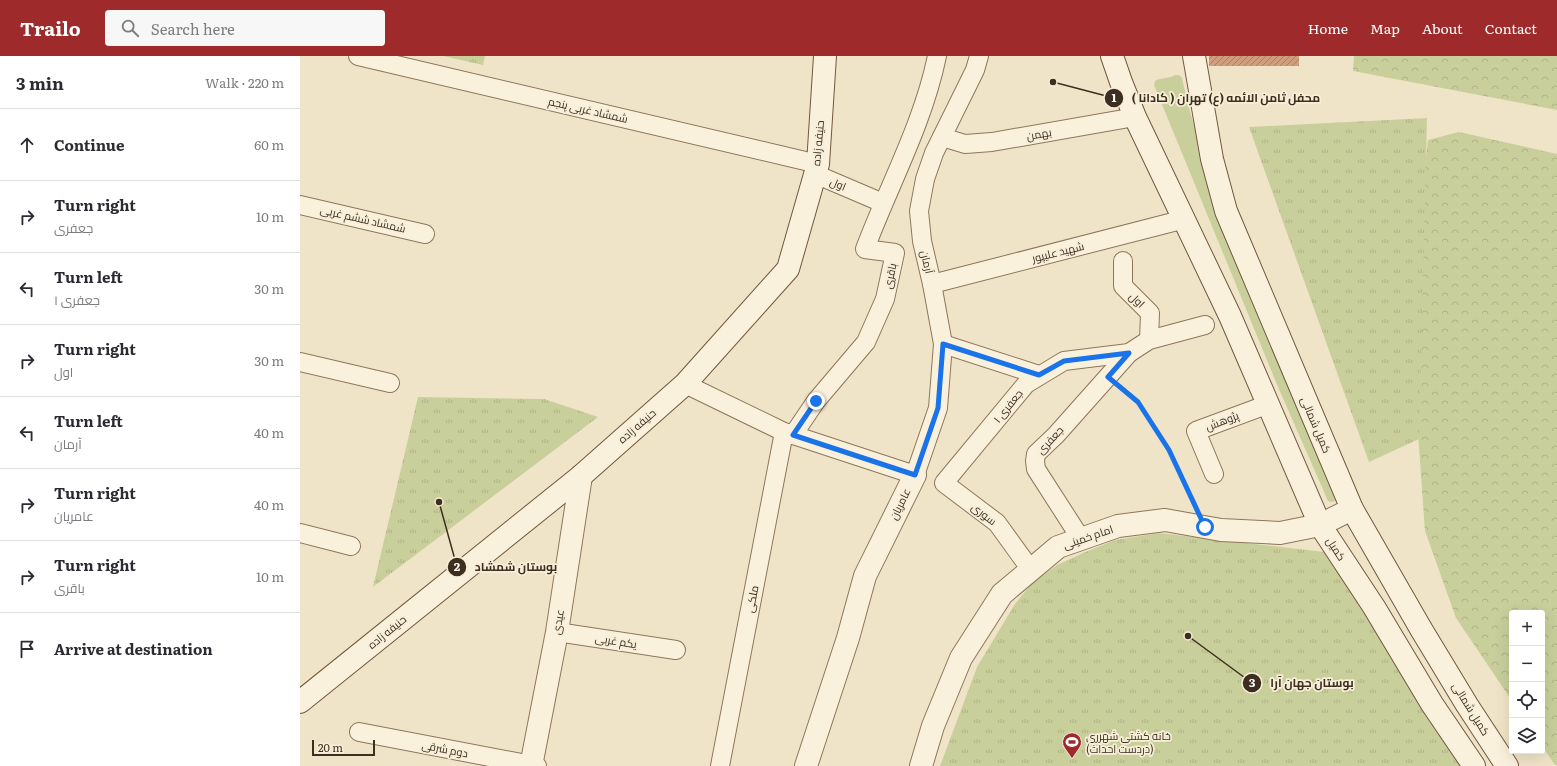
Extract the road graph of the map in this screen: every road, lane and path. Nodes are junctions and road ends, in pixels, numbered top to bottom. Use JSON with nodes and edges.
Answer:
{"nodes":[{"id":1,"x":358,"y":56,"type":"edge"},
{"id":2,"x":825,"y":56,"type":"edge"},
{"id":3,"x":937,"y":56,"type":"edge"},
{"id":4,"x":979,"y":56,"type":"edge"},
{"id":5,"x":1112,"y":56,"type":"edge"},
{"id":6,"x":1194,"y":56,"type":"edge"},
{"id":7,"x":1135,"y":118,"type":"junction"},
{"id":8,"x":942,"y":137,"type":"junction"},
{"id":9,"x":816,"y":169,"type":"junction"},
{"id":10,"x":883,"y":203,"type":"junction"},
{"id":11,"x":300,"y":205,"type":"edge"},
{"id":12,"x":1184,"y":219,"type":"junction"},
{"id":13,"x":426,"y":234,"type":"dead end"},
{"id":14,"x":1123,"y":261,"type":"dead end"},
{"id":15,"x":932,"y":284,"type":"junction"},
{"id":16,"x":1205,"y":325,"type":"dead end"},
{"id":17,"x":1149,"y":340,"type":"junction"},
{"id":18,"x":943,"y":344,"type":"junction"},
{"id":19,"x":1129,"y":353,"type":"junction"},
{"id":20,"x":300,"y":362,"type":"edge"},
{"id":21,"x":1039,"y":375,"type":"junction"},
{"id":22,"x":1108,"y":377,"type":"junction"},
{"id":23,"x":390,"y":383,"type":"dead end"},
{"id":24,"x":685,"y":384,"type":"junction"},
{"id":25,"x":1269,"y":404,"type":"junction"},
{"id":26,"x":789,"y":434,"type":"junction"},
{"id":27,"x":1214,"y":474,"type":"dead end"},
{"id":28,"x":915,"y":475,"type":"junction"},
{"id":29,"x":581,"y":476,"type":"junction"},
{"id":30,"x":944,"y":483,"type":"joint"},
{"id":31,"x":1352,"y":509,"type":"junction"},
{"id":32,"x":1320,"y":525,"type":"junction"},
{"id":33,"x":1205,"y":527,"type":"junction"},
{"id":34,"x":300,"y":533,"type":"edge"},
{"id":35,"x":1081,"y":539,"type":"junction"},
{"id":36,"x":351,"y":546,"type":"dead end"},
{"id":37,"x":1031,"y":570,"type":"junction"},
{"id":38,"x":557,"y":632,"type":"junction"},
{"id":39,"x":676,"y":650,"type":"dead end"},
{"id":40,"x":300,"y":702,"type":"edge"},
{"id":41,"x":359,"y":732,"type":"dead end"},
{"id":42,"x":533,"y":766,"type":"edge"},
{"id":43,"x":720,"y":766,"type":"edge"},
{"id":44,"x":806,"y":766,"type":"edge"},
{"id":45,"x":921,"y":766,"type":"edge"},
{"id":46,"x":1474,"y":766,"type":"edge"},
{"id":47,"x":1506,"y":766,"type":"edge"}],
"edges":[{"from":1,"to":9,"type":"street","name":"شمشاد غربی پنجم"},
{"from":2,"to":9,"type":"main road","name":"حنیفه زاده"},
{"from":3,"to":10,"type":"street","name":"باقری"},
{"from":4,"to":8,"type":"street","name":"آرمان"},
{"from":5,"to":7,"type":"main road"},
{"from":6,"to":31,"type":"main road","name":"کمیل شمالی"},
{"from":7,"to":8,"type":"street","name":"بهمن"},
{"from":7,"to":12,"type":"main road"},
{"from":8,"to":15,"type":"street","name":"آرمان"},
{"from":9,"to":10,"type":"street","name":"اول"},
{"from":9,"to":24,"type":"main road","name":"حنیفه زاده"},
{"from":10,"to":26,"type":"street","name":"باقری"},
{"from":11,"to":13,"type":"street","name":"شمشاد ششم غربی"},
{"from":12,"to":15,"type":"street","name":"شهید علیپور"},
{"from":12,"to":25,"type":"main road","name":"کمیل"},
{"from":14,"to":17,"type":"street","name":"اول"},
{"from":15,"to":18,"type":"street","name":"آرمان"},
{"from":16,"to":17,"type":"street","name":"جعفری ۱"},
{"from":17,"to":19,"type":"street","name":"جعفری ۱"},
{"from":18,"to":21,"type":"street"},
{"from":18,"to":28,"type":"street","name":"آرمان"},
{"from":19,"to":21,"type":"street","name":"جعفری ۱"},
{"from":19,"to":22,"type":"street","name":"جعفری"},
{"from":20,"to":23,"type":"street"},
{"from":21,"to":30,"type":"street","name":"جعفری ۱"},
{"from":22,"to":33,"type":"path"},
{"from":22,"to":35,"type":"street","name":"جعفری"},
{"from":24,"to":26,"type":"street","name":"عامریان"},
{"from":24,"to":29,"type":"main road","name":"حنیفه زاده"},
{"from":25,"to":27,"type":"street","name":"پژوهش"},
{"from":25,"to":32,"type":"main road","name":"کمیل"},
{"from":26,"to":28,"type":"street","name":"عامریان"},
{"from":26,"to":43,"type":"street","name":"ملکی"},
{"from":28,"to":44,"type":"main road","name":"عامریان"},
{"from":29,"to":38,"type":"main road","name":"عیدی"},
{"from":29,"to":40,"type":"main road","name":"حنیفه زاده"},
{"from":30,"to":37,"type":"street","name":"سوری"},
{"from":31,"to":32,"type":"main road","name":"امام خمینی"},
{"from":31,"to":47,"type":"main road","name":"کمیل شمالی"},
{"from":32,"to":33,"type":"main road","name":"امام خمینی"},
{"from":32,"to":46,"type":"main road","name":"کمیل"},
{"from":33,"to":35,"type":"main road","name":"امام خمینی"},
{"from":34,"to":36,"type":"street"},
{"from":35,"to":37,"type":"main road","name":"امام خمینی"},
{"from":37,"to":45,"type":"main road","name":"امام خمینی"},
{"from":38,"to":39,"type":"street","name":"یکم غربی"},
{"from":38,"to":42,"type":"main road","name":"عیدی"},
{"from":41,"to":42,"type":"street","name":"دوم شرقی"}]}
